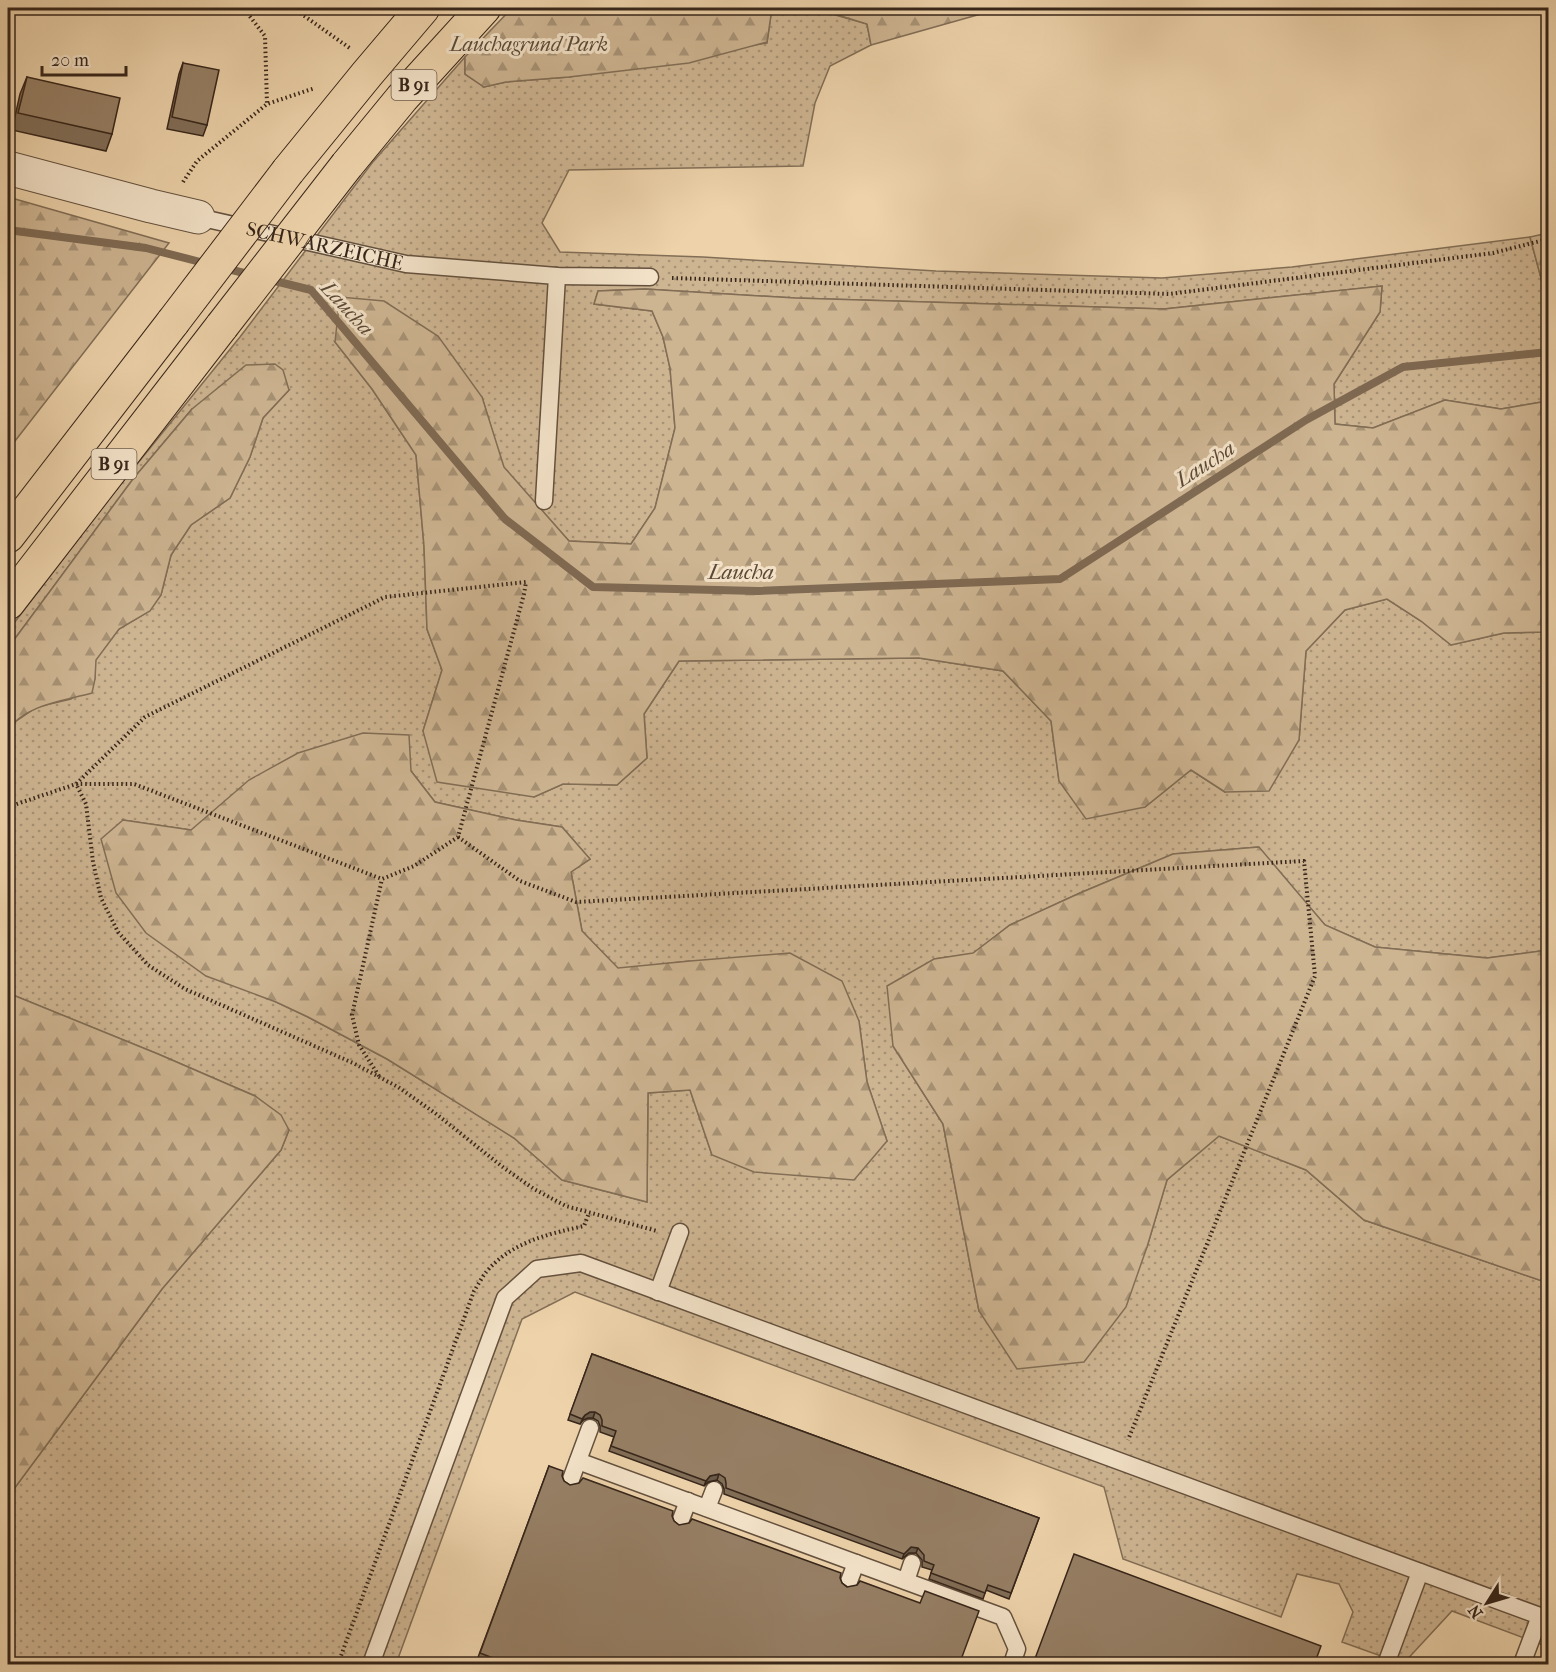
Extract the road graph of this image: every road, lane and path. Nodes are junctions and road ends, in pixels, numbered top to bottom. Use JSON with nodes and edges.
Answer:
{"nodes":[{"id":1,"x":249,"y":8,"type":"edge"},
{"id":2,"x":293,"y":8,"type":"edge"},
{"id":3,"x":423,"y":8,"type":"edge"},
{"id":4,"x":484,"y":8,"type":"edge"},
{"id":5,"x":353,"y":51,"type":"dead end"},
{"id":6,"x":324,"y":85,"type":"dead end"},
{"id":7,"x":267,"y":104,"type":"junction"},
{"id":8,"x":8,"y":168,"type":"edge"},
{"id":9,"x":150,"y":206,"type":"junction"},
{"id":10,"x":198,"y":217,"type":"joint"},
{"id":11,"x":1548,"y":239,"type":"edge"},
{"id":12,"x":557,"y":276,"type":"junction"},
{"id":13,"x":650,"y":277,"type":"joint"},
{"id":14,"x":544,"y":501,"type":"dead end"},
{"id":15,"x":8,"y":536,"type":"edge"},
{"id":16,"x":8,"y":603,"type":"edge"},
{"id":17,"x":76,"y":784,"type":"junction"},
{"id":18,"x":8,"y":807,"type":"edge"},
{"id":19,"x":458,"y":837,"type":"junction"},
{"id":20,"x":382,"y":879,"type":"junction"},
{"id":21,"x":380,"y":1078,"type":"junction"},
{"id":22,"x":589,"y":1213,"type":"junction"},
{"id":23,"x":679,"y":1234,"type":"joint"},
{"id":24,"x":658,"y":1292,"type":"junction"},
{"id":25,"x":590,"y":1428,"type":"dead end"},
{"id":26,"x":578,"y":1461,"type":"junction"},
{"id":27,"x":1119,"y":1461,"type":"junction"},
{"id":28,"x":570,"y":1482,"type":"edge"},
{"id":29,"x":714,"y":1490,"type":"dead end"},
{"id":30,"x":688,"y":1501,"type":"junction"},
{"id":31,"x":707,"y":1508,"type":"junction"},
{"id":32,"x":680,"y":1522,"type":"edge"},
{"id":33,"x":856,"y":1563,"type":"junction"},
{"id":34,"x":912,"y":1563,"type":"dead end"},
{"id":35,"x":1420,"y":1572,"type":"junction"},
{"id":36,"x":906,"y":1581,"type":"junction"},
{"id":37,"x":848,"y":1584,"type":"edge"},
{"id":38,"x":1544,"y":1618,"type":"edge"},
{"id":39,"x":338,"y":1665,"type":"edge"},
{"id":40,"x":371,"y":1665,"type":"edge"},
{"id":41,"x":1012,"y":1665,"type":"edge"},
{"id":42,"x":1386,"y":1665,"type":"edge"},
{"id":43,"x":1522,"y":1665,"type":"edge"}],
"edges":[{"from":1,"to":7,"type":"path"},
{"from":2,"to":5,"type":"path"},
{"from":3,"to":15,"type":"highway","number":"B 91","bridge":true},
{"from":4,"to":16,"type":"highway","number":"B 91","bridge":true},
{"from":6,"to":7,"type":"path"},
{"from":7,"to":9,"type":"path"},
{"from":8,"to":9,"type":"street","name":"SCHWARZEICHE"},
{"from":9,"to":10,"type":"street","name":"SCHWARZEICHE"},
{"from":10,"to":12,"type":"lane","name":"SCHWARZEICHE"},
{"from":11,"to":13,"type":"path"},
{"from":12,"to":13,"type":"lane","name":"SCHWARZEICHE"},
{"from":12,"to":14,"type":"lane"},
{"from":17,"to":18,"type":"path"},
{"from":17,"to":19,"type":"path"},
{"from":17,"to":20,"type":"path"},
{"from":17,"to":21,"type":"path"},
{"from":19,"to":20,"type":"path"},
{"from":19,"to":27,"type":"path"},
{"from":20,"to":21,"type":"path"},
{"from":21,"to":22,"type":"path"},
{"from":22,"to":23,"type":"path"},
{"from":22,"to":39,"type":"path"},
{"from":23,"to":24,"type":"lane"},
{"from":24,"to":27,"type":"lane"},
{"from":24,"to":40,"type":"lane"},
{"from":25,"to":26,"type":"lane"},
{"from":26,"to":28,"type":"lane"},
{"from":26,"to":30,"type":"lane"},
{"from":27,"to":35,"type":"lane"},
{"from":29,"to":31,"type":"lane"},
{"from":30,"to":31,"type":"lane"},
{"from":30,"to":32,"type":"lane"},
{"from":31,"to":33,"type":"lane"},
{"from":33,"to":36,"type":"lane"},
{"from":33,"to":37,"type":"lane"},
{"from":34,"to":36,"type":"lane"},
{"from":35,"to":38,"type":"lane"},
{"from":35,"to":42,"type":"lane"},
{"from":36,"to":41,"type":"lane"},
{"from":38,"to":43,"type":"lane"}]}
